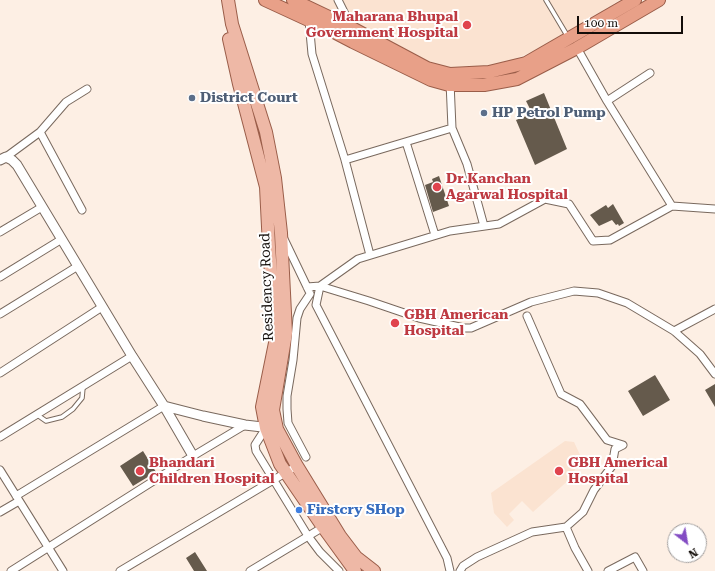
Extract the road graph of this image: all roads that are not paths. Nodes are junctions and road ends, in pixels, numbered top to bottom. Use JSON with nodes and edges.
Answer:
{"nodes":[{"id":1,"x":220,"y":0,"type":"edge"},
{"id":2,"x":228,"y":0,"type":"edge"},
{"id":3,"x":265,"y":0,"type":"edge"},
{"id":4,"x":293,"y":0,"type":"edge"},
{"id":5,"x":338,"y":0,"type":"edge"},
{"id":6,"x":546,"y":0,"type":"edge"},
{"id":7,"x":635,"y":0,"type":"edge"},
{"id":8,"x":659,"y":0,"type":"edge"},
{"id":9,"x":309,"y":21,"type":"junction"},
{"id":10,"x":352,"y":28,"type":"junction"},
{"id":11,"x":569,"y":38,"type":"junction"},
{"id":12,"x":577,"y":48,"type":"junction"},
{"id":13,"x":650,"y":73,"type":"dead end"},
{"id":14,"x":450,"y":80,"type":"junction"},
{"id":15,"x":88,"y":89,"type":"dead end"},
{"id":16,"x":607,"y":101,"type":"junction"},
{"id":17,"x":452,"y":128,"type":"junction"},
{"id":18,"x":40,"y":132,"type":"junction"},
{"id":19,"x":406,"y":142,"type":"junction"},
{"id":20,"x":3,"y":159,"type":"edge"},
{"id":21,"x":345,"y":160,"type":"junction"},
{"id":22,"x":672,"y":206,"type":"junction"},
{"id":23,"x":42,"y":207,"type":"junction"},
{"id":24,"x":715,"y":209,"type":"edge"},
{"id":25,"x":82,"y":210,"type":"dead end"},
{"id":26,"x":484,"y":226,"type":"junction"},
{"id":27,"x":268,"y":229,"type":"junction"},
{"id":28,"x":0,"y":232,"type":"edge"},
{"id":29,"x":281,"y":233,"type":"junction"},
{"id":30,"x":435,"y":235,"type":"junction"},
{"id":31,"x":62,"y":239,"type":"junction"},
{"id":32,"x":370,"y":255,"type":"junction"},
{"id":33,"x":78,"y":266,"type":"junction"},
{"id":34,"x":0,"y":277,"type":"edge"},
{"id":35,"x":320,"y":286,"type":"junction"},
{"id":36,"x":307,"y":287,"type":"junction"},
{"id":37,"x":310,"y":294,"type":"junction"},
{"id":38,"x":316,"y":305,"type":"junction"},
{"id":39,"x":102,"y":307,"type":"junction"},
{"id":40,"x":715,"y":309,"type":"edge"},
{"id":41,"x":0,"y":314,"type":"edge"},
{"id":42,"x":527,"y":316,"type":"dead end"},
{"id":43,"x":674,"y":331,"type":"junction"},
{"id":44,"x":132,"y":356,"type":"junction"},
{"id":45,"x":0,"y":373,"type":"edge"},
{"id":46,"x":715,"y":374,"type":"edge"},
{"id":47,"x":83,"y":385,"type":"junction"},
{"id":48,"x":164,"y":406,"type":"junction"},
{"id":49,"x":36,"y":414,"type":"junction"},
{"id":50,"x":245,"y":425,"type":"junction"},
{"id":51,"x":271,"y":428,"type":"junction"},
{"id":52,"x":0,"y":437,"type":"edge"},
{"id":53,"x":193,"y":456,"type":"junction"},
{"id":54,"x":306,"y":457,"type":"dead end"},
{"id":55,"x":292,"y":469,"type":"junction"},
{"id":56,"x":0,"y":470,"type":"edge"},
{"id":57,"x":274,"y":480,"type":"junction"},
{"id":58,"x":18,"y":498,"type":"junction"},
{"id":59,"x":0,"y":512,"type":"edge"},
{"id":60,"x":327,"y":525,"type":"junction"},
{"id":61,"x":566,"y":528,"type":"junction"},
{"id":62,"x":308,"y":536,"type":"junction"},
{"id":63,"x":49,"y":547,"type":"junction"},
{"id":64,"x":360,"y":568,"type":"edge"},
{"id":65,"x":11,"y":571,"type":"edge"},
{"id":66,"x":63,"y":571,"type":"edge"},
{"id":67,"x":120,"y":571,"type":"edge"},
{"id":68,"x":250,"y":571,"type":"edge"},
{"id":69,"x":339,"y":571,"type":"edge"},
{"id":70,"x":374,"y":571,"type":"edge"},
{"id":71,"x":450,"y":571,"type":"edge"},
{"id":72,"x":460,"y":571,"type":"edge"},
{"id":73,"x":588,"y":571,"type":"edge"},
{"id":74,"x":608,"y":571,"type":"edge"},
{"id":75,"x":643,"y":571,"type":"edge"}],
"edges":[{"from":1,"to":27,"type":"main road"},
{"from":2,"to":29,"type":"main road","name":"Residency Road"},
{"from":3,"to":9,"type":"highway"},
{"from":4,"to":10,"type":"highway"},
{"from":5,"to":10,"type":"street"},
{"from":6,"to":11,"type":"lane"},
{"from":7,"to":11,"type":"highway"},
{"from":8,"to":12,"type":"highway"},
{"from":9,"to":14,"type":"highway"},
{"from":9,"to":21,"type":"street"},
{"from":10,"to":14,"type":"highway"},
{"from":11,"to":14,"type":"highway"},
{"from":12,"to":14,"type":"highway"},
{"from":12,"to":16,"type":"street"},
{"from":13,"to":16,"type":"street"},
{"from":14,"to":17,"type":"street"},
{"from":15,"to":18,"type":"street"},
{"from":16,"to":22,"type":"street"},
{"from":17,"to":19,"type":"street"},
{"from":17,"to":26,"type":"street"},
{"from":18,"to":20,"type":"street"},
{"from":18,"to":25,"type":"street"},
{"from":19,"to":21,"type":"street"},
{"from":19,"to":30,"type":"street"},
{"from":20,"to":23,"type":"street"},
{"from":21,"to":32,"type":"street"},
{"from":22,"to":24,"type":"street"},
{"from":22,"to":26,"type":"street"},
{"from":23,"to":28,"type":"street"},
{"from":23,"to":31,"type":"street"},
{"from":26,"to":30,"type":"street"},
{"from":27,"to":29,"type":"street"},
{"from":27,"to":51,"type":"main road"},
{"from":29,"to":36,"type":"street"},
{"from":29,"to":51,"type":"main road","name":"Residency Road"},
{"from":30,"to":32,"type":"street"},
{"from":31,"to":33,"type":"street"},
{"from":31,"to":34,"type":"street"},
{"from":32,"to":35,"type":"street"},
{"from":33,"to":39,"type":"street"},
{"from":33,"to":41,"type":"street"},
{"from":35,"to":36,"type":"street"},
{"from":35,"to":38,"type":"street"},
{"from":35,"to":43,"type":"street"},
{"from":36,"to":37,"type":"street"},
{"from":37,"to":38,"type":"street"},
{"from":37,"to":54,"type":"street"},
{"from":38,"to":71,"type":"street"},
{"from":39,"to":44,"type":"street"},
{"from":39,"to":45,"type":"street"},
{"from":40,"to":43,"type":"street"},
{"from":42,"to":61,"type":"street"},
{"from":43,"to":46,"type":"street"},
{"from":44,"to":47,"type":"street"},
{"from":44,"to":48,"type":"street"},
{"from":47,"to":49,"type":"street"},
{"from":47,"to":49,"type":"lane"},
{"from":48,"to":50,"type":"street"},
{"from":48,"to":53,"type":"street"},
{"from":48,"to":58,"type":"street"},
{"from":49,"to":52,"type":"street"},
{"from":50,"to":51,"type":"street"},
{"from":50,"to":53,"type":"street"},
{"from":51,"to":55,"type":"main road","name":"Residency Road"},
{"from":51,"to":57,"type":"street"},
{"from":53,"to":63,"type":"street"},
{"from":55,"to":57,"type":"street"},
{"from":55,"to":60,"type":"main road","name":"Residency Road"},
{"from":56,"to":58,"type":"street"},
{"from":57,"to":62,"type":"street"},
{"from":57,"to":67,"type":"street"},
{"from":58,"to":59,"type":"street"},
{"from":58,"to":63,"type":"street"},
{"from":60,"to":62,"type":"street"},
{"from":60,"to":64,"type":"main road","name":"Residency Road"},
{"from":61,"to":72,"type":"street"},
{"from":61,"to":73,"type":"street"},
{"from":62,"to":68,"type":"street"},
{"from":62,"to":69,"type":"street"},
{"from":63,"to":65,"type":"street"},
{"from":63,"to":66,"type":"street"},
{"from":64,"to":70,"type":"main road","name":"Residency Road"},
{"from":74,"to":75,"type":"street"}]}
